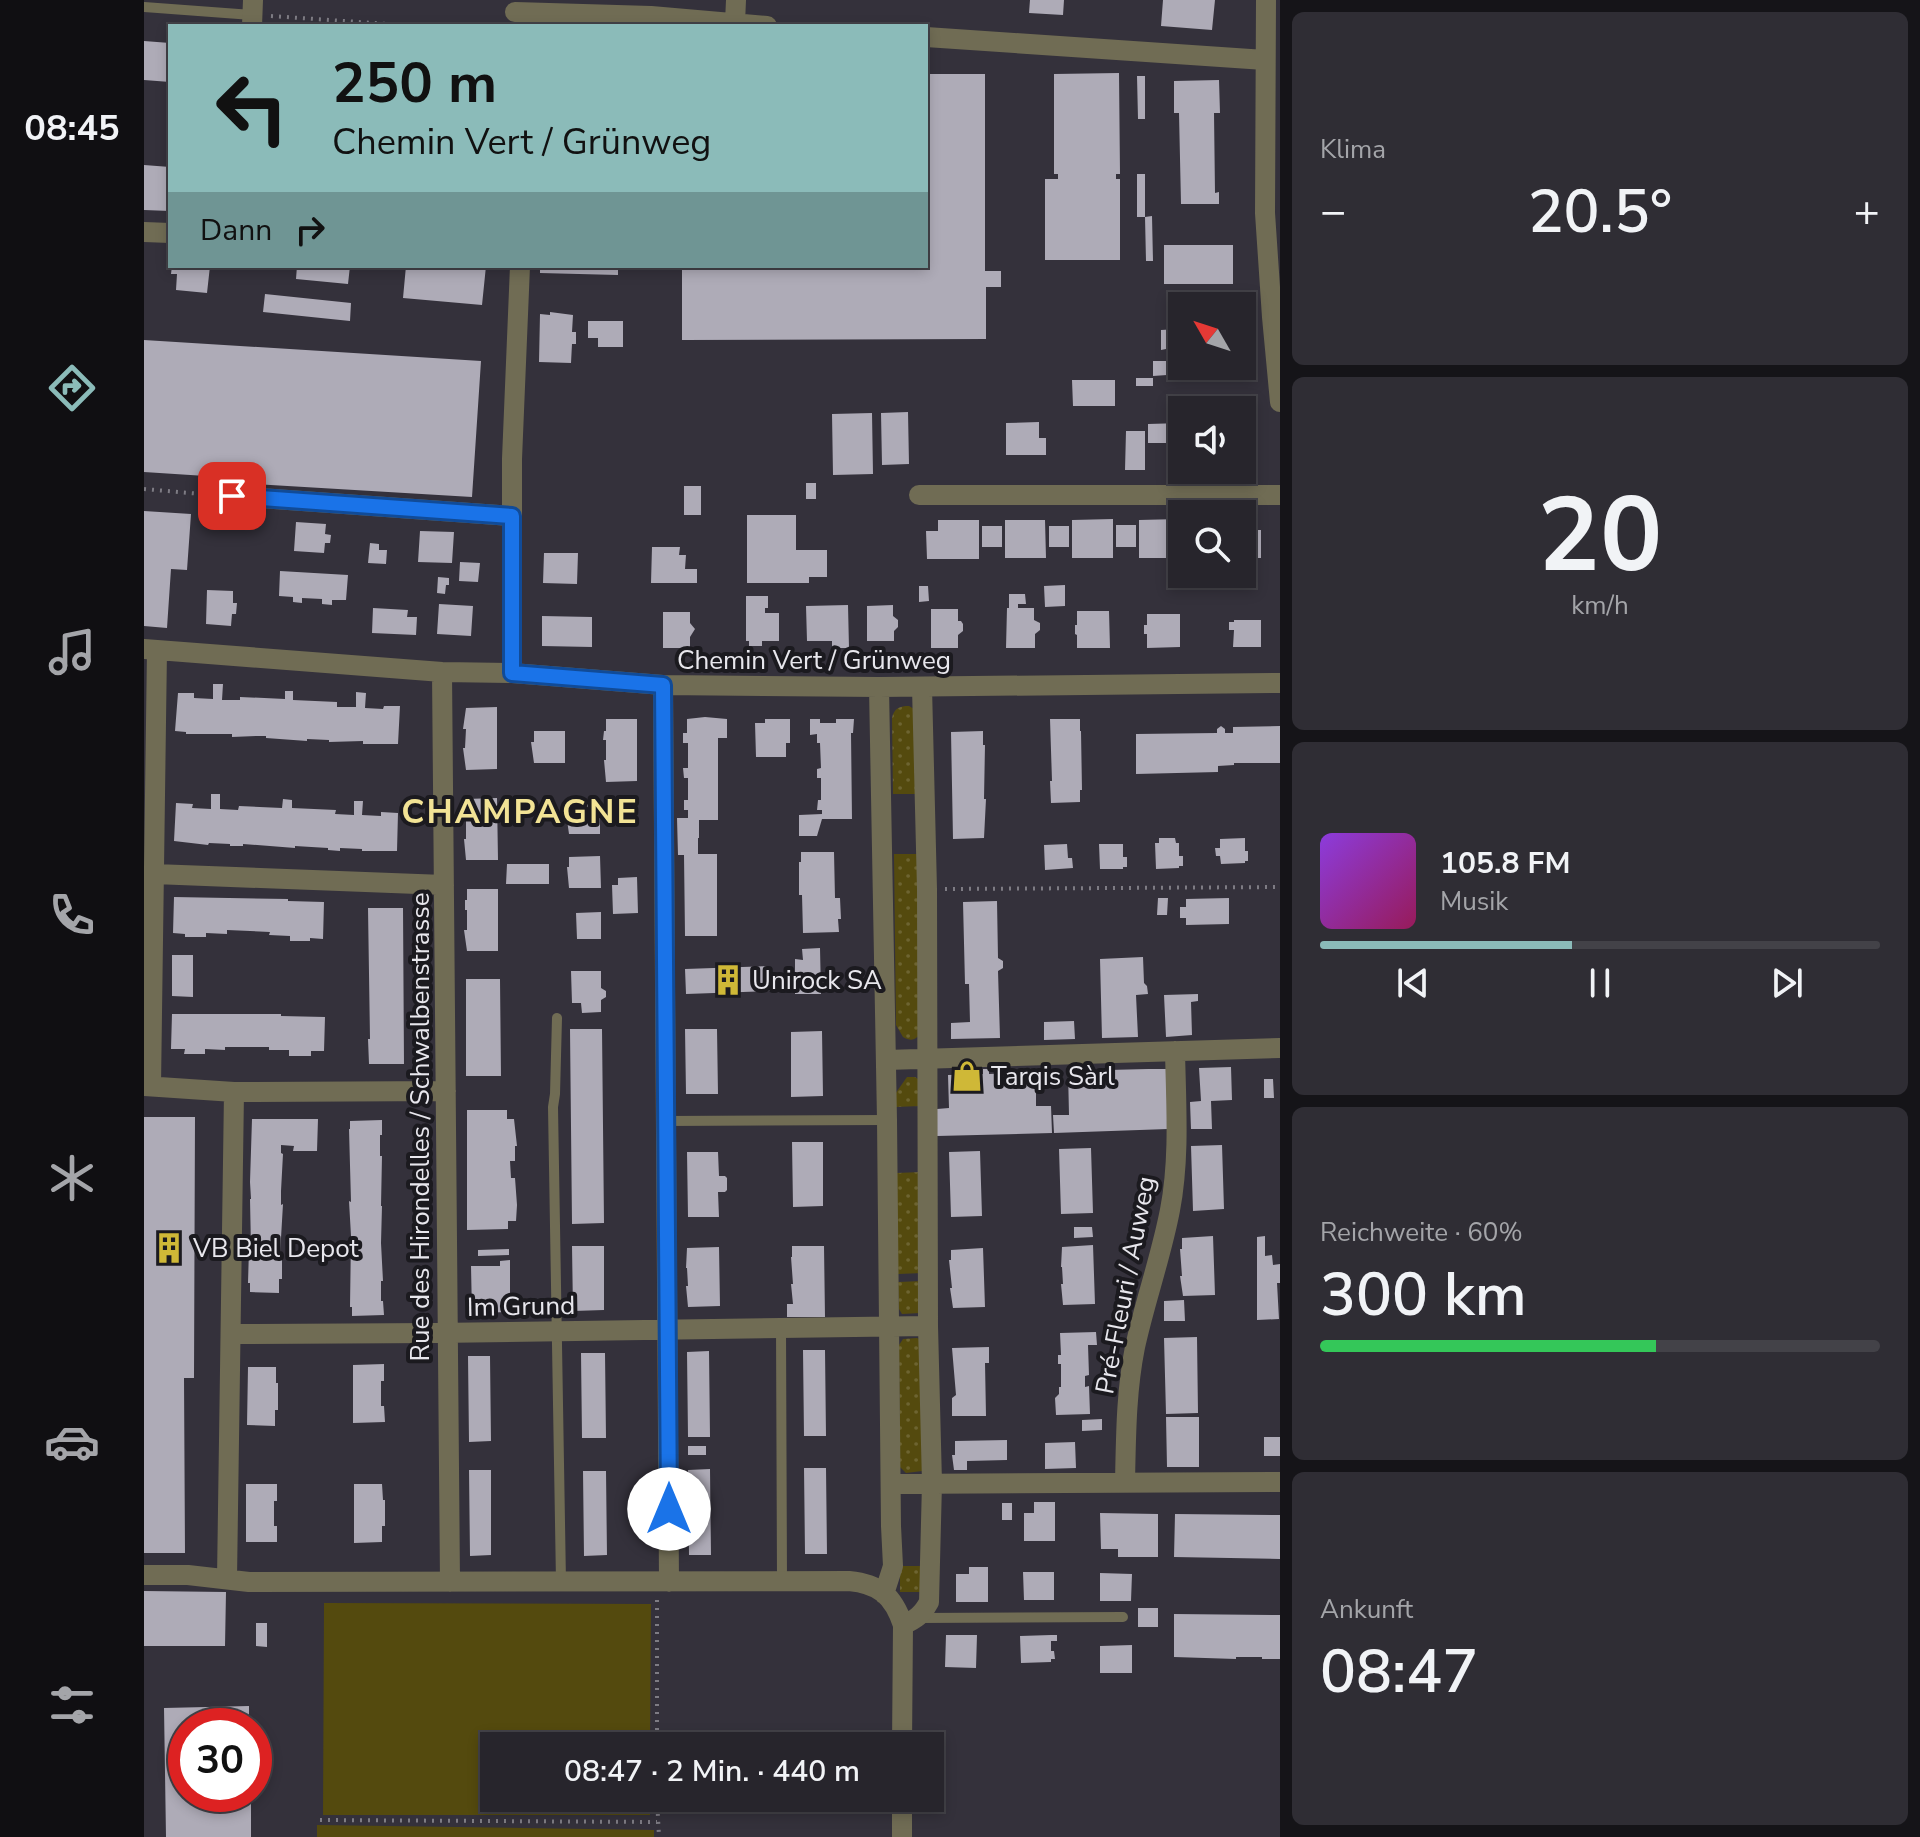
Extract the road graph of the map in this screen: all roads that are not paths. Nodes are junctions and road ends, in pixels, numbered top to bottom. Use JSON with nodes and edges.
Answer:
{"nodes":[{"id":1,"x":736,"y":0,"type":"edge"},
{"id":2,"x":1266,"y":0,"type":"edge"},
{"id":3,"x":165,"y":4,"type":"edge"},
{"id":4,"x":144,"y":7,"type":"edge"},
{"id":5,"x":515,"y":13,"type":"edge"},
{"id":6,"x":252,"y":14,"type":"edge"},
{"id":7,"x":735,"y":23,"type":"junction"},
{"id":8,"x":746,"y":24,"type":"edge"},
{"id":9,"x":928,"y":37,"type":"edge"},
{"id":10,"x":1265,"y":60,"type":"junction"},
{"id":11,"x":144,"y":232,"type":"edge"},
{"id":12,"x":168,"y":233,"type":"edge"},
{"id":13,"x":520,"y":268,"type":"edge"},
{"id":14,"x":1280,"y":402,"type":"edge"},
{"id":15,"x":919,"y":495,"type":"dead end"},
{"id":16,"x":1280,"y":495,"type":"edge"},
{"id":17,"x":232,"y":496,"type":"road end"},
{"id":18,"x":512,"y":516,"type":"junction"},
{"id":19,"x":150,"y":650,"type":"edge"},
{"id":20,"x":442,"y":672,"type":"junction"},
{"id":21,"x":512,"y":673,"type":"junction"},
{"id":22,"x":1280,"y":683,"type":"edge"},
{"id":23,"x":663,"y":685,"type":"junction"},
{"id":24,"x":879,"y":687,"type":"junction"},
{"id":25,"x":922,"y":687,"type":"junction"},
{"id":26,"x":154,"y":874,"type":"junction"},
{"id":27,"x":444,"y":885,"type":"junction"},
{"id":28,"x":557,"y":1018,"type":"dead end"},
{"id":29,"x":1280,"y":1048,"type":"edge"},
{"id":30,"x":1175,"y":1051,"type":"junction"},
{"id":31,"x":928,"y":1059,"type":"junction"},
{"id":32,"x":886,"y":1060,"type":"junction"},
{"id":33,"x":148,"y":1086,"type":"edge"},
{"id":34,"x":446,"y":1091,"type":"junction"},
{"id":35,"x":234,"y":1092,"type":"junction"},
{"id":36,"x":887,"y":1120,"type":"junction"},
{"id":37,"x":666,"y":1121,"type":"junction"},
{"id":38,"x":890,"y":1326,"type":"junction"},
{"id":39,"x":928,"y":1326,"type":"junction"},
{"id":40,"x":781,"y":1327,"type":"junction"},
{"id":41,"x":668,"y":1329,"type":"junction"},
{"id":42,"x":557,"y":1331,"type":"junction"},
{"id":43,"x":448,"y":1333,"type":"junction"},
{"id":44,"x":231,"y":1334,"type":"junction"},
{"id":45,"x":1125,"y":1482,"type":"junction"},
{"id":46,"x":1280,"y":1482,"type":"edge"},
{"id":47,"x":932,"y":1483,"type":"junction"},
{"id":48,"x":891,"y":1484,"type":"junction"},
{"id":49,"x":144,"y":1575,"type":"edge"},
{"id":50,"x":227,"y":1579,"type":"junction"},
{"id":51,"x":782,"y":1581,"type":"junction"},
{"id":52,"x":450,"y":1582,"type":"junction"},
{"id":53,"x":561,"y":1582,"type":"junction"},
{"id":54,"x":663,"y":1588,"type":"junction"},
{"id":55,"x":884,"y":1594,"type":"junction"},
{"id":56,"x":1123,"y":1617,"type":"dead end"},
{"id":57,"x":910,"y":1622,"type":"junction"},
{"id":58,"x":903,"y":1732,"type":"edge"},
{"id":59,"x":902,"y":1812,"type":"edge"},
{"id":60,"x":902,"y":1837,"type":"edge"}],
"edges":[{"from":1,"to":7,"type":"street"},
{"from":2,"to":10,"type":"street"},
{"from":3,"to":4,"type":"lane"},
{"from":3,"to":6,"type":"lane"},
{"from":5,"to":7,"type":"street"},
{"from":7,"to":8,"type":"street"},
{"from":9,"to":10,"type":"street"},
{"from":10,"to":14,"type":"street"},
{"from":11,"to":12,"type":"street"},
{"from":13,"to":18,"type":"street"},
{"from":15,"to":16,"type":"street"},
{"from":17,"to":18,"type":"street"},
{"from":18,"to":21,"type":"street"},
{"from":19,"to":20,"type":"street","name":"Chemin Vert / Grünweg"},
{"from":19,"to":26,"type":"street","name":"Chemin Vert / Grünweg"},
{"from":20,"to":21,"type":"street","name":"Chemin Vert / Grünweg"},
{"from":20,"to":27,"type":"street","name":"Rue des Hirondelles / Schwalbenstrasse"},
{"from":21,"to":23,"type":"street","name":"Chemin Vert / Grünweg"},
{"from":22,"to":25,"type":"street","name":"Chemin Vert / Grünweg"},
{"from":23,"to":24,"type":"street","name":"Chemin Vert / Grünweg"},
{"from":23,"to":37,"type":"street"},
{"from":24,"to":25,"type":"street","name":"Chemin Vert / Grünweg"},
{"from":24,"to":32,"type":"street"},
{"from":25,"to":31,"type":"street"},
{"from":26,"to":27,"type":"street"},
{"from":26,"to":33,"type":"street","name":"Chemin Vert / Grünweg"},
{"from":27,"to":34,"type":"street","name":"Rue des Hirondelles / Schwalbenstrasse"},
{"from":28,"to":42,"type":"lane"},
{"from":29,"to":30,"type":"street"},
{"from":30,"to":31,"type":"street"},
{"from":30,"to":45,"type":"street","name":"Pré-Fleuri / Auweg"},
{"from":31,"to":32,"type":"street"},
{"from":31,"to":39,"type":"street"},
{"from":32,"to":36,"type":"street"},
{"from":33,"to":35,"type":"street"},
{"from":34,"to":35,"type":"street"},
{"from":34,"to":43,"type":"street","name":"Rue des Hirondelles / Schwalbenstrasse"},
{"from":35,"to":44,"type":"street"},
{"from":36,"to":37,"type":"lane"},
{"from":36,"to":38,"type":"street"},
{"from":37,"to":41,"type":"street"},
{"from":38,"to":39,"type":"street","name":"Im Grund"},
{"from":38,"to":40,"type":"street","name":"Im Grund"},
{"from":38,"to":48,"type":"street"},
{"from":39,"to":47,"type":"street"},
{"from":40,"to":41,"type":"street","name":"Im Grund"},
{"from":40,"to":51,"type":"lane"},
{"from":41,"to":42,"type":"street","name":"Im Grund"},
{"from":41,"to":54,"type":"street"},
{"from":42,"to":43,"type":"street","name":"Im Grund"},
{"from":42,"to":53,"type":"lane"},
{"from":43,"to":44,"type":"street","name":"Im Grund"},
{"from":43,"to":52,"type":"street","name":"Rue des Hirondelles / Schwalbenstrasse"},
{"from":44,"to":50,"type":"street"},
{"from":45,"to":46,"type":"street"},
{"from":45,"to":47,"type":"street"},
{"from":47,"to":48,"type":"street"},
{"from":47,"to":57,"type":"street"},
{"from":48,"to":55,"type":"street"},
{"from":49,"to":50,"type":"street"},
{"from":50,"to":52,"type":"street"},
{"from":51,"to":54,"type":"street"},
{"from":51,"to":55,"type":"street"},
{"from":52,"to":53,"type":"street"},
{"from":53,"to":54,"type":"street"},
{"from":55,"to":57,"type":"street"},
{"from":56,"to":57,"type":"lane"},
{"from":57,"to":58,"type":"street"},
{"from":59,"to":60,"type":"street"}]}
